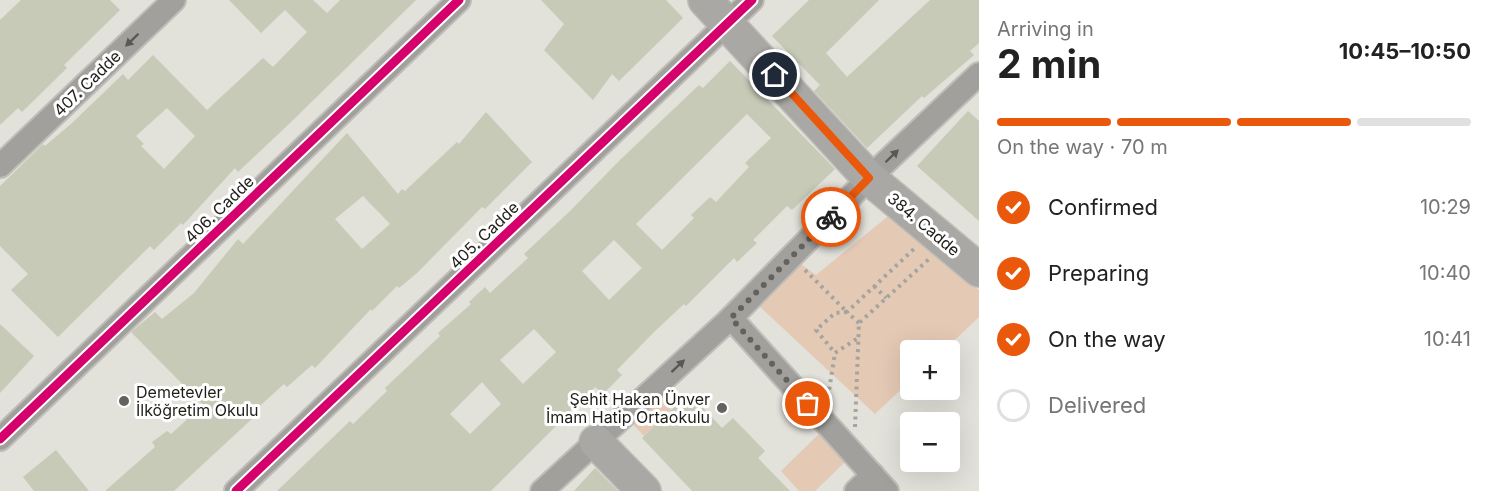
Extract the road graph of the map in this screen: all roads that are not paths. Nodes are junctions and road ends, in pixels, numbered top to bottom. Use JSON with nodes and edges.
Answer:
{"nodes":[{"id":1,"x":174,"y":0,"type":"edge"},
{"id":2,"x":459,"y":0,"type":"edge"},
{"id":3,"x":705,"y":0,"type":"edge"},
{"id":4,"x":752,"y":0,"type":"edge"},
{"id":5,"x":727,"y":24,"type":"junction"},
{"id":6,"x":979,"y":74,"type":"edge"},
{"id":7,"x":0,"y":166,"type":"edge"},
{"id":8,"x":869,"y":178,"type":"junction"},
{"id":9,"x":979,"y":270,"type":"edge"},
{"id":10,"x":731,"y":318,"type":"junction"},
{"id":11,"x":0,"y":439,"type":"edge"},
{"id":12,"x":596,"y":442,"type":"junction"},
{"id":13,"x":880,"y":483,"type":"edge"},
{"id":14,"x":236,"y":491,"type":"edge"},
{"id":15,"x":543,"y":491,"type":"edge"},
{"id":16,"x":644,"y":491,"type":"edge"},
{"id":17,"x":856,"y":491,"type":"edge"}],
"edges":[{"from":1,"to":7,"type":"street","name":"407. Cadde","one_way":true},
{"from":2,"to":11,"type":"street","name":"406. Cadde"},
{"from":3,"to":5,"type":"street","name":"384. Cadde"},
{"from":4,"to":5,"type":"street","name":"405. Cadde"},
{"from":5,"to":8,"type":"street","name":"384. Cadde"},
{"from":5,"to":14,"type":"street","name":"405. Cadde"},
{"from":8,"to":6,"type":"street","one_way":true},
{"from":8,"to":9,"type":"street","name":"384. Cadde"},
{"from":8,"to":10,"type":"street"},
{"from":12,"to":10,"type":"street","one_way":true},
{"from":10,"to":13,"type":"street"},
{"from":12,"to":15,"type":"street"},
{"from":12,"to":16,"type":"street"},
{"from":13,"to":17,"type":"street"}]}
